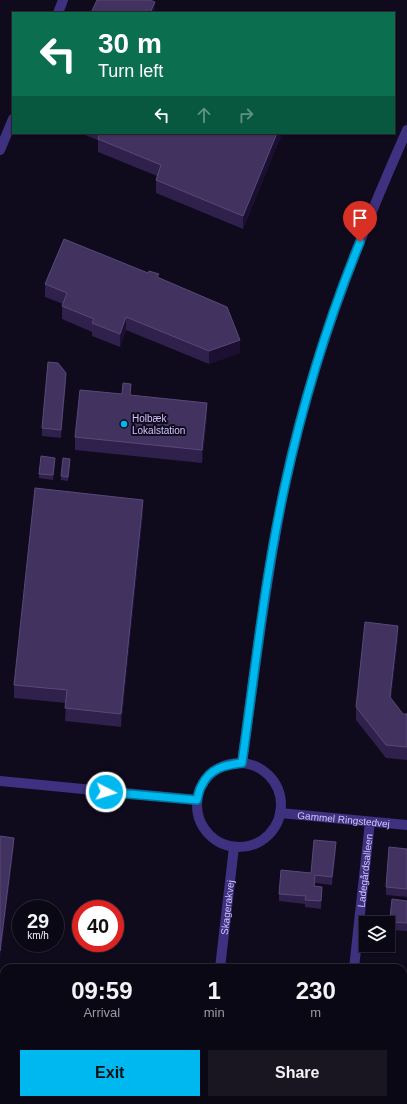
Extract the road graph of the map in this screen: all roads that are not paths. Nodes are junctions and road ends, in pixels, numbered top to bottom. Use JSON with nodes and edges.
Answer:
{"nodes":[{"id":1,"x":63,"y":0,"type":"edge"},
{"id":2,"x":58,"y":12,"type":"edge"},
{"id":3,"x":12,"y":121,"type":"edge"},
{"id":4,"x":407,"y":130,"type":"edge"},
{"id":5,"x":1,"y":145,"type":"edge"},
{"id":6,"x":242,"y":763,"type":"junction"},
{"id":7,"x":0,"y":781,"type":"edge"},
{"id":8,"x":197,"y":800,"type":"junction"},
{"id":9,"x":280,"y":813,"type":"junction"},
{"id":10,"x":370,"y":822,"type":"junction"},
{"id":11,"x":407,"y":825,"type":"edge"},
{"id":12,"x":234,"y":847,"type":"junction"},
{"id":13,"x":220,"y":964,"type":"edge"},
{"id":14,"x":354,"y":964,"type":"edge"}],
"edges":[{"from":1,"to":2,"type":"street"},
{"from":3,"to":5,"type":"street"},
{"from":4,"to":6,"type":"street"},
{"from":6,"to":8,"type":"street"},
{"from":6,"to":9,"type":"street"},
{"from":7,"to":8,"type":"street"},
{"from":8,"to":12,"type":"street"},
{"from":9,"to":10,"type":"street","name":"Gammel Ringstedvej"},
{"from":9,"to":12,"type":"street"},
{"from":10,"to":11,"type":"street","name":"Gammel Ringstedvej"},
{"from":10,"to":14,"type":"street","name":"Ladegårdsalleen"},
{"from":12,"to":13,"type":"street","name":"Skagerakvej"}]}
